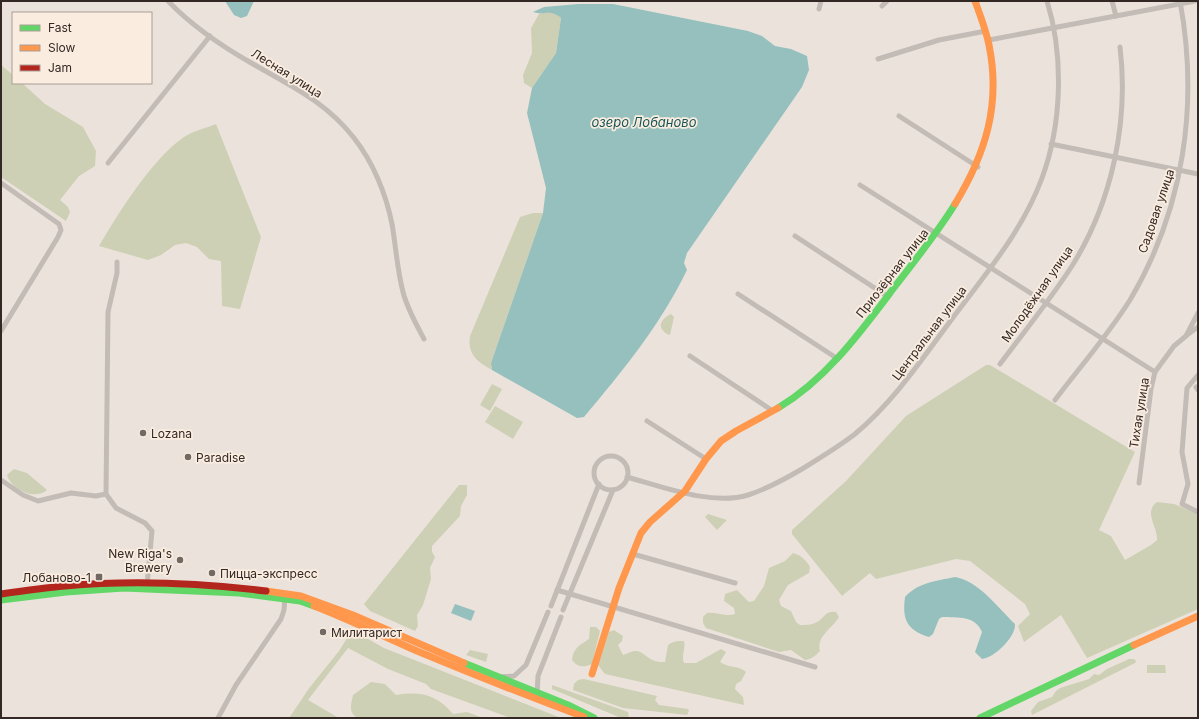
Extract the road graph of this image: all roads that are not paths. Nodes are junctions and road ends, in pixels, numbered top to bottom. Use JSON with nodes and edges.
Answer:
{"nodes":[{"id":1,"x":168,"y":1,"type":"edge"},
{"id":2,"x":822,"y":1,"type":"edge"},
{"id":3,"x":887,"y":1,"type":"edge"},
{"id":4,"x":975,"y":1,"type":"edge"},
{"id":5,"x":1047,"y":1,"type":"edge"},
{"id":6,"x":1112,"y":1,"type":"edge"},
{"id":7,"x":1195,"y":1,"type":"edge"},
{"id":8,"x":1180,"y":2,"type":"edge"},
{"id":9,"x":882,"y":6,"type":"dead end"},
{"id":10,"x":819,"y":9,"type":"dead end"},
{"id":11,"x":1116,"y":16,"type":"junction"},
{"id":12,"x":1053,"y":28,"type":"junction"},
{"id":13,"x":986,"y":31,"type":"junction"},
{"id":14,"x":210,"y":36,"type":"junction"},
{"id":15,"x":989,"y":40,"type":"junction"},
{"id":16,"x":1120,"y":47,"type":"dead end"},
{"id":17,"x":878,"y":59,"type":"dead end"},
{"id":18,"x":899,"y":116,"type":"dead end"},
{"id":19,"x":1051,"y":144,"type":"junction"},
{"id":20,"x":1116,"y":156,"type":"junction"},
{"id":21,"x":108,"y":163,"type":"dead end"},
{"id":22,"x":978,"y":166,"type":"junction"},
{"id":23,"x":1180,"y":170,"type":"junction"},
{"id":24,"x":1198,"y":174,"type":"edge"},
{"id":25,"x":1,"y":183,"type":"edge"},
{"id":26,"x":860,"y":185,"type":"dead end"},
{"id":27,"x":936,"y":234,"type":"junction"},
{"id":28,"x":796,"y":236,"type":"dead end"},
{"id":29,"x":116,"y":262,"type":"dead end"},
{"id":30,"x":991,"y":268,"type":"junction"},
{"id":31,"x":738,"y":294,"type":"dead end"},
{"id":32,"x":888,"y":296,"type":"junction"},
{"id":33,"x":1046,"y":303,"type":"junction"},
{"id":34,"x":1198,"y":313,"type":"edge"},
{"id":35,"x":1198,"y":327,"type":"edge"},
{"id":36,"x":1,"y":331,"type":"edge"},
{"id":37,"x":1186,"y":336,"type":"junction"},
{"id":38,"x":1102,"y":338,"type":"junction"},
{"id":39,"x":424,"y":339,"type":"dead end"},
{"id":40,"x":690,"y":356,"type":"dead end"},
{"id":41,"x":838,"y":358,"type":"junction"},
{"id":42,"x":1000,"y":364,"type":"dead end"},
{"id":43,"x":1155,"y":372,"type":"junction"},
{"id":44,"x":1198,"y":376,"type":"edge"},
{"id":45,"x":1055,"y":400,"type":"dead end"},
{"id":46,"x":773,"y":411,"type":"junction"},
{"id":47,"x":647,"y":421,"type":"dead end"},
{"id":48,"x":706,"y":459,"type":"junction"},
{"id":49,"x":627,"y":477,"type":"junction"},
{"id":50,"x":1,"y":480,"type":"edge"},
{"id":51,"x":1139,"y":483,"type":"dead end"},
{"id":52,"x":599,"y":484,"type":"junction"},
{"id":53,"x":613,"y":490,"type":"junction"},
{"id":54,"x":684,"y":492,"type":"junction"},
{"id":55,"x":106,"y":494,"type":"junction"},
{"id":56,"x":1198,"y":512,"type":"edge"},
{"id":57,"x":633,"y":554,"type":"junction"},
{"id":58,"x":735,"y":583,"type":"dead end"},
{"id":59,"x":147,"y":586,"type":"junction"},
{"id":60,"x":557,"y":590,"type":"junction"},
{"id":61,"x":1,"y":594,"type":"edge"},
{"id":62,"x":569,"y":595,"type":"junction"},
{"id":63,"x":285,"y":596,"type":"junction"},
{"id":64,"x":1,"y":600,"type":"edge"},
{"id":65,"x":551,"y":606,"type":"dead end"},
{"id":66,"x":612,"y":608,"type":"junction"},
{"id":67,"x":563,"y":610,"type":"dead end"},
{"id":68,"x":548,"y":612,"type":"dead end"},
{"id":69,"x":1198,"y":616,"type":"edge"},
{"id":70,"x":561,"y":617,"type":"dead end"},
{"id":71,"x":815,"y":667,"type":"dead end"},
{"id":72,"x":592,"y":674,"type":"dead end"},
{"id":73,"x":496,"y":677,"type":"junction"},
{"id":74,"x":537,"y":697,"type":"junction"},
{"id":75,"x":218,"y":718,"type":"edge"},
{"id":76,"x":588,"y":718,"type":"edge"},
{"id":77,"x":594,"y":718,"type":"edge"},
{"id":78,"x":980,"y":718,"type":"edge"}],
"edges":[{"from":1,"to":14,"type":"street","name":"Лесная улица"},
{"from":2,"to":10,"type":"street"},
{"from":3,"to":9,"type":"street"},
{"from":4,"to":13,"type":"main road","name":"Приозёрная улица"},
{"from":5,"to":12,"type":"street","name":"Центральная улица"},
{"from":6,"to":11,"type":"street"},
{"from":7,"to":8,"type":"street"},
{"from":8,"to":11,"type":"street"},
{"from":8,"to":23,"type":"street","name":"Садовая улица"},
{"from":11,"to":12,"type":"street"},
{"from":12,"to":15,"type":"street"},
{"from":12,"to":19,"type":"street","name":"Центральная улица"},
{"from":13,"to":15,"type":"main road","name":"Приозёрная улица"},
{"from":13,"to":17,"type":"street"},
{"from":14,"to":21,"type":"street"},
{"from":14,"to":39,"type":"street","name":"Лесная улица"},
{"from":15,"to":22,"type":"main road","name":"Приозёрная улица"},
{"from":16,"to":20,"type":"street","name":"Молодёжная улица"},
{"from":18,"to":22,"type":"street"},
{"from":19,"to":20,"type":"street"},
{"from":19,"to":30,"type":"street","name":"Центральная улица"},
{"from":20,"to":23,"type":"street"},
{"from":20,"to":33,"type":"street","name":"Молодёжная улица"},
{"from":22,"to":27,"type":"main road","name":"Приозёрная улица"},
{"from":23,"to":24,"type":"street"},
{"from":23,"to":38,"type":"street","name":"Садовая улица"},
{"from":25,"to":36,"type":"street"},
{"from":26,"to":27,"type":"street"},
{"from":27,"to":30,"type":"street"},
{"from":27,"to":32,"type":"main road","name":"Приозёрная улица"},
{"from":28,"to":32,"type":"street"},
{"from":29,"to":55,"type":"street"},
{"from":30,"to":33,"type":"street"},
{"from":30,"to":54,"type":"street","name":"Центральная улица"},
{"from":31,"to":41,"type":"street"},
{"from":32,"to":41,"type":"main road","name":"Приозёрная улица"},
{"from":33,"to":38,"type":"street"},
{"from":33,"to":42,"type":"street","name":"Молодёжная улица"},
{"from":34,"to":37,"type":"street","name":"Тихая улица"},
{"from":35,"to":37,"type":"street"},
{"from":37,"to":43,"type":"street","name":"Тихая улица"},
{"from":38,"to":43,"type":"street"},
{"from":38,"to":45,"type":"street","name":"Садовая улица"},
{"from":40,"to":46,"type":"street"},
{"from":41,"to":46,"type":"main road","name":"Приозёрная улица"},
{"from":43,"to":51,"type":"street","name":"Тихая улица"},
{"from":44,"to":56,"type":"street"},
{"from":46,"to":48,"type":"main road","name":"Приозёрная улица"},
{"from":47,"to":48,"type":"street"},
{"from":48,"to":54,"type":"main road","name":"Приозёрная улица"},
{"from":49,"to":52,"type":"street"},
{"from":49,"to":53,"type":"street"},
{"from":49,"to":54,"type":"street","name":"Центральная улица"},
{"from":50,"to":55,"type":"street"},
{"from":52,"to":53,"type":"street"},
{"from":52,"to":60,"type":"street"},
{"from":53,"to":62,"type":"street"},
{"from":54,"to":57,"type":"main road","name":"Приозёрная улица"},
{"from":55,"to":59,"type":"street"},
{"from":57,"to":58,"type":"street"},
{"from":57,"to":66,"type":"main road","name":"Приозёрная улица"},
{"from":59,"to":61,"type":"main road"},
{"from":59,"to":63,"type":"main road"},
{"from":59,"to":64,"type":"main road"},
{"from":60,"to":62,"type":"street"},
{"from":60,"to":65,"type":"street"},
{"from":62,"to":66,"type":"street"},
{"from":62,"to":67,"type":"street"},
{"from":63,"to":73,"type":"main road"},
{"from":63,"to":74,"type":"main road"},
{"from":63,"to":75,"type":"street"},
{"from":66,"to":71,"type":"street"},
{"from":66,"to":72,"type":"main road","name":"Приозёрная улица"},
{"from":68,"to":73,"type":"street"},
{"from":69,"to":78,"type":"main road"},
{"from":70,"to":74,"type":"street"},
{"from":73,"to":74,"type":"main road"},
{"from":74,"to":76,"type":"main road"},
{"from":74,"to":77,"type":"main road"}]}
